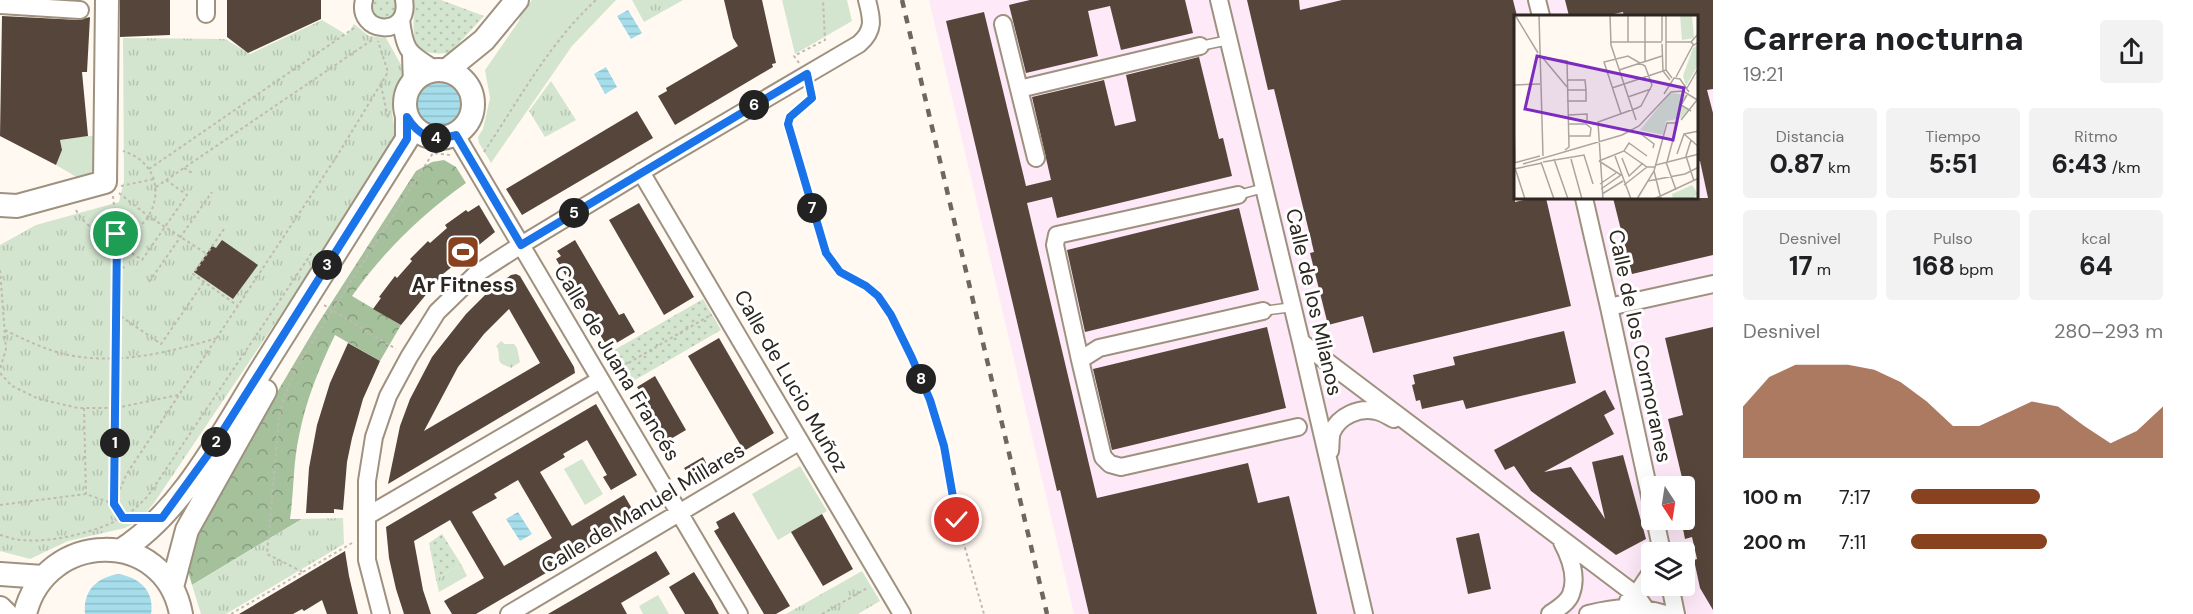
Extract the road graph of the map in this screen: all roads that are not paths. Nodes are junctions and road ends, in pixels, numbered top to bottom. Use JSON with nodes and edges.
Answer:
{"nodes":[{"id":1,"x":107,"y":0,"type":"edge"},
{"id":2,"x":364,"y":0,"type":"edge"},
{"id":3,"x":404,"y":0,"type":"edge"},
{"id":4,"x":517,"y":0,"type":"edge"},
{"id":5,"x":867,"y":0,"type":"edge"},
{"id":6,"x":1219,"y":0,"type":"edge"},
{"id":7,"x":1537,"y":0,"type":"edge"},
{"id":8,"x":0,"y":5,"type":"edge"},
{"id":9,"x":80,"y":10,"type":"dead end"},
{"id":10,"x":1541,"y":15,"type":"edge"},
{"id":11,"x":395,"y":24,"type":"junction"},
{"id":12,"x":1003,"y":24,"type":"dead end"},
{"id":13,"x":484,"y":40,"type":"junction"},
{"id":14,"x":1229,"y":40,"type":"junction"},
{"id":15,"x":1200,"y":46,"type":"joint"},
{"id":16,"x":411,"y":55,"type":"junction"},
{"id":17,"x":441,"y":70,"type":"junction"},
{"id":18,"x":412,"y":84,"type":"junction"},
{"id":19,"x":1019,"y":89,"type":"junction"},
{"id":20,"x":471,"y":90,"type":"junction"},
{"id":21,"x":397,"y":118,"type":"junction"},
{"id":22,"x":456,"y":135,"type":"junction"},
{"id":23,"x":427,"y":137,"type":"junction"},
{"id":24,"x":1036,"y":158,"type":"dead end"},
{"id":25,"x":641,"y":172,"type":"junction"},
{"id":26,"x":1264,"y":188,"type":"junction"},
{"id":27,"x":1238,"y":195,"type":"joint"},
{"id":28,"x":1584,"y":200,"type":"edge"},
{"id":29,"x":6,"y":210,"type":"edge"},
{"id":30,"x":521,"y":245,"type":"junction"},
{"id":31,"x":1713,"y":284,"type":"edge"},
{"id":32,"x":1293,"y":307,"type":"junction"},
{"id":33,"x":1610,"y":308,"type":"junction"},
{"id":34,"x":1263,"y":311,"type":"joint"},
{"id":35,"x":1301,"y":342,"type":"junction"},
{"id":36,"x":1080,"y":360,"type":"junction"},
{"id":37,"x":600,"y":380,"type":"junction"},
{"id":38,"x":1320,"y":422,"type":"junction"},
{"id":39,"x":1298,"y":427,"type":"joint"},
{"id":40,"x":1416,"y":428,"type":"junction"},
{"id":41,"x":800,"y":441,"type":"junction"},
{"id":42,"x":1329,"y":464,"type":"junction"},
{"id":43,"x":1646,"y":476,"type":"edge"},
{"id":44,"x":680,"y":513,"type":"junction"},
{"id":45,"x":367,"y":516,"type":"junction"},
{"id":46,"x":1558,"y":536,"type":"junction"},
{"id":47,"x":120,"y":551,"type":"junction"},
{"id":48,"x":0,"y":574,"type":"edge"},
{"id":49,"x":43,"y":577,"type":"junction"},
{"id":50,"x":172,"y":587,"type":"junction"},
{"id":51,"x":1641,"y":588,"type":"edge"},
{"id":52,"x":1636,"y":595,"type":"junction"},
{"id":53,"x":1673,"y":596,"type":"edge"},
{"id":54,"x":1620,"y":607,"type":"junction"},
{"id":55,"x":0,"y":608,"type":"edge"},
{"id":56,"x":1647,"y":611,"type":"edge"},
{"id":57,"x":6,"y":614,"type":"edge"},
{"id":58,"x":26,"y":614,"type":"edge"},
{"id":59,"x":181,"y":614,"type":"edge"},
{"id":60,"x":381,"y":614,"type":"edge"},
{"id":61,"x":509,"y":614,"type":"edge"},
{"id":62,"x":739,"y":614,"type":"edge"},
{"id":63,"x":902,"y":614,"type":"edge"},
{"id":64,"x":1364,"y":614,"type":"edge"},
{"id":65,"x":1550,"y":614,"type":"edge"},
{"id":66,"x":1588,"y":614,"type":"edge"},
{"id":67,"x":1665,"y":614,"type":"edge"},
{"id":68,"x":1677,"y":614,"type":"edge"}],
"edges":[{"from":1,"to":29,"type":"main road"},
{"from":2,"to":11,"type":"street"},
{"from":3,"to":11,"type":"street"},
{"from":4,"to":13,"type":"main road"},
{"from":5,"to":25,"type":"street"},
{"from":6,"to":14,"type":"street","name":"Calle de los Milanos"},
{"from":7,"to":10,"type":"street"},
{"from":8,"to":9,"type":"street"},
{"from":11,"to":16,"type":"street"},
{"from":12,"to":19,"type":"street"},
{"from":13,"to":17,"type":"main road"},
{"from":13,"to":20,"type":"main road"},
{"from":14,"to":15,"type":"lane"},
{"from":14,"to":26,"type":"street","name":"Calle de los Milanos"},
{"from":15,"to":19,"type":"street"},
{"from":16,"to":17,"type":"street"},
{"from":16,"to":18,"type":"street"},
{"from":17,"to":18,"type":"main road"},
{"from":17,"to":20,"type":"main road"},
{"from":18,"to":21,"type":"main road"},
{"from":19,"to":24,"type":"street"},
{"from":20,"to":22,"type":"main road"},
{"from":21,"to":23,"type":"main road"},
{"from":21,"to":47,"type":"main road"},
{"from":22,"to":23,"type":"main road"},
{"from":22,"to":30,"type":"street","name":"Calle de Juana Francés"},
{"from":23,"to":50,"type":"main road"},
{"from":25,"to":30,"type":"street"},
{"from":25,"to":41,"type":"street","name":"Calle de Lucio Muñoz"},
{"from":26,"to":27,"type":"lane"},
{"from":26,"to":32,"type":"street","name":"Calle de los Milanos"},
{"from":27,"to":36,"type":"street"},
{"from":28,"to":33,"type":"street","name":"Calle de los Cormoranes"},
{"from":30,"to":37,"type":"street","name":"Calle de Juana Francés"},
{"from":30,"to":45,"type":"street"},
{"from":31,"to":33,"type":"street"},
{"from":32,"to":34,"type":"lane"},
{"from":32,"to":35,"type":"street","name":"Calle de los Milanos"},
{"from":33,"to":43,"type":"street","name":"Calle de los Cormoranes"},
{"from":34,"to":36,"type":"street"},
{"from":35,"to":38,"type":"street","name":"Calle de los Milanos"},
{"from":35,"to":40,"type":"street"},
{"from":36,"to":39,"type":"street"},
{"from":37,"to":44,"type":"street","name":"Calle de Juana Francés"},
{"from":37,"to":45,"type":"street"},
{"from":38,"to":39,"type":"lane"},
{"from":38,"to":42,"type":"street","name":"Calle de los Milanos"},
{"from":40,"to":42,"type":"street"},
{"from":40,"to":46,"type":"street"},
{"from":41,"to":44,"type":"street","name":"Calle de Manuel Millares"},
{"from":41,"to":63,"type":"street","name":"Calle de Lucio Muñoz"},
{"from":42,"to":64,"type":"street","name":"Calle de los Milanos"},
{"from":44,"to":61,"type":"street","name":"Calle de Manuel Millares"},
{"from":44,"to":62,"type":"street","name":"Calle de Juana Francés"},
{"from":45,"to":60,"type":"street"},
{"from":46,"to":52,"type":"street"},
{"from":46,"to":65,"type":"street"},
{"from":47,"to":49,"type":"main road"},
{"from":47,"to":50,"type":"main road"},
{"from":48,"to":49,"type":"main road"},
{"from":49,"to":58,"type":"main road"},
{"from":50,"to":59,"type":"main road"},
{"from":51,"to":52,"type":"street"},
{"from":52,"to":54,"type":"street"},
{"from":52,"to":56,"type":"street"},
{"from":53,"to":68,"type":"street"},
{"from":54,"to":56,"type":"street"},
{"from":54,"to":66,"type":"street"},
{"from":55,"to":57,"type":"main road"},
{"from":56,"to":67,"type":"street"}]}
